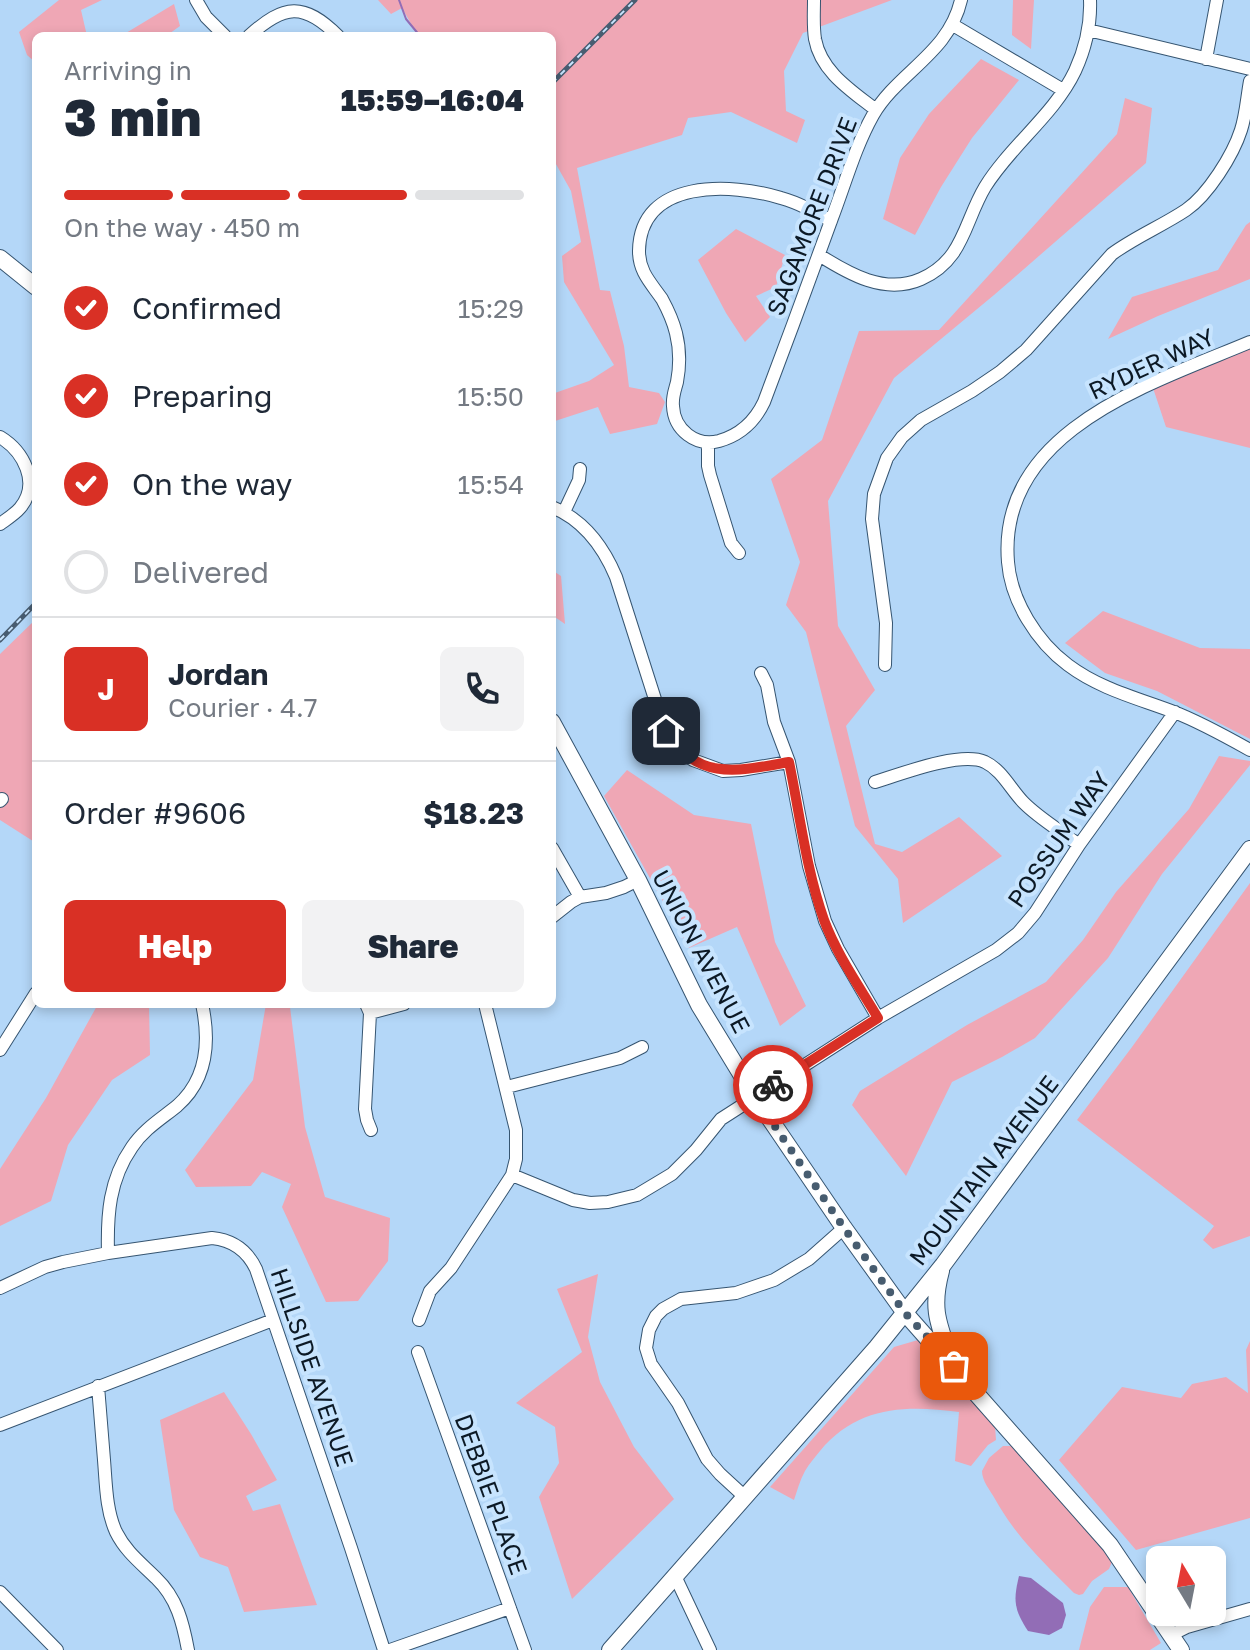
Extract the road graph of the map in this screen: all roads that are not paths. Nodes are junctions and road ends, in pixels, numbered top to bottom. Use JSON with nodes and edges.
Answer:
{"nodes":[{"id":1,"x":196,"y":0,"type":"edge"},
{"id":2,"x":814,"y":0,"type":"edge"},
{"id":3,"x":961,"y":0,"type":"edge"},
{"id":4,"x":1090,"y":0,"type":"edge"},
{"id":5,"x":1217,"y":0,"type":"edge"},
{"id":6,"x":953,"y":25,"type":"junction"},
{"id":7,"x":1088,"y":30,"type":"junction"},
{"id":8,"x":221,"y":32,"type":"edge"},
{"id":9,"x":254,"y":32,"type":"edge"},
{"id":10,"x":334,"y":32,"type":"edge"},
{"id":11,"x":1206,"y":59,"type":"junction"},
{"id":12,"x":1250,"y":69,"type":"edge"},
{"id":13,"x":1250,"y":81,"type":"edge"},
{"id":14,"x":1063,"y":90,"type":"junction"},
{"id":15,"x":876,"y":110,"type":"junction"},
{"id":16,"x":831,"y":221,"type":"junction"},
{"id":17,"x":819,"y":255,"type":"junction"},
{"id":18,"x":0,"y":258,"type":"edge"},
{"id":19,"x":32,"y":284,"type":"edge"},
{"id":20,"x":1250,"y":342,"type":"edge"},
{"id":21,"x":0,"y":437,"type":"edge"},
{"id":22,"x":708,"y":443,"type":"junction"},
{"id":23,"x":580,"y":469,"type":"dead end"},
{"id":24,"x":558,"y":510,"type":"edge"},
{"id":25,"x":0,"y":524,"type":"edge"},
{"id":26,"x":739,"y":553,"type":"dead end"},
{"id":27,"x":885,"y":665,"type":"dead end"},
{"id":28,"x":761,"y":673,"type":"dead end"},
{"id":29,"x":1175,"y":712,"type":"junction"},
{"id":30,"x":556,"y":729,"type":"edge"},
{"id":31,"x":1250,"y":750,"type":"edge"},
{"id":32,"x":789,"y":762,"type":"junction"},
{"id":33,"x":875,"y":782,"type":"dead end"},
{"id":34,"x":1079,"y":845,"type":"junction"},
{"id":35,"x":1250,"y":849,"type":"edge"},
{"id":36,"x":556,"y":855,"type":"edge"},
{"id":37,"x":638,"y":880,"type":"junction"},
{"id":38,"x":580,"y":897,"type":"junction"},
{"id":39,"x":556,"y":914,"type":"edge"},
{"id":40,"x":32,"y":999,"type":"edge"},
{"id":41,"x":203,"y":1008,"type":"edge"},
{"id":42,"x":368,"y":1008,"type":"edge"},
{"id":43,"x":486,"y":1008,"type":"edge"},
{"id":44,"x":878,"y":1018,"type":"junction"},
{"id":45,"x":642,"y":1047,"type":"dead end"},
{"id":46,"x":1,"y":1048,"type":"edge"},
{"id":47,"x":507,"y":1087,"type":"junction"},
{"id":48,"x":755,"y":1097,"type":"junction"},
{"id":49,"x":371,"y":1130,"type":"dead end"},
{"id":50,"x":512,"y":1175,"type":"junction"},
{"id":51,"x":844,"y":1228,"type":"junction"},
{"id":52,"x":108,"y":1253,"type":"junction"},
{"id":53,"x":943,"y":1265,"type":"junction"},
{"id":54,"x":0,"y":1288,"type":"edge"},
{"id":55,"x":905,"y":1313,"type":"junction"},
{"id":56,"x":273,"y":1320,"type":"junction"},
{"id":57,"x":419,"y":1320,"type":"dead end"},
{"id":58,"x":418,"y":1352,"type":"dead end"},
{"id":59,"x":954,"y":1366,"type":"junction"},
{"id":60,"x":98,"y":1386,"type":"junction"},
{"id":61,"x":0,"y":1425,"type":"edge"},
{"id":62,"x":745,"y":1497,"type":"junction"},
{"id":63,"x":675,"y":1576,"type":"junction"},
{"id":64,"x":0,"y":1592,"type":"edge"},
{"id":65,"x":510,"y":1608,"type":"junction"},
{"id":66,"x":1250,"y":1609,"type":"edge"},
{"id":67,"x":1171,"y":1635,"type":"junction"},
{"id":68,"x":57,"y":1650,"type":"edge"},
{"id":69,"x":188,"y":1650,"type":"edge"},
{"id":70,"x":387,"y":1650,"type":"edge"},
{"id":71,"x":525,"y":1650,"type":"edge"},
{"id":72,"x":610,"y":1650,"type":"edge"},
{"id":73,"x":710,"y":1650,"type":"edge"},
{"id":74,"x":1181,"y":1650,"type":"edge"}],
"edges":[{"from":1,"to":8,"type":"street"},
{"from":2,"to":15,"type":"street"},
{"from":3,"to":6,"type":"street","name":"SAGAMORE DRIVE"},
{"from":4,"to":7,"type":"street"},
{"from":5,"to":11,"type":"street"},
{"from":6,"to":14,"type":"street"},
{"from":6,"to":15,"type":"street","name":"SAGAMORE DRIVE"},
{"from":7,"to":11,"type":"street"},
{"from":7,"to":14,"type":"street"},
{"from":9,"to":10,"type":"street"},
{"from":11,"to":12,"type":"street"},
{"from":13,"to":27,"type":"street"},
{"from":14,"to":17,"type":"street"},
{"from":15,"to":16,"type":"street","name":"SAGAMORE DRIVE"},
{"from":16,"to":17,"type":"street","name":"SAGAMORE DRIVE"},
{"from":16,"to":22,"type":"street"},
{"from":17,"to":22,"type":"street","name":"SAGAMORE DRIVE"},
{"from":18,"to":19,"type":"main road"},
{"from":20,"to":29,"type":"street","name":"RYDER WAY"},
{"from":21,"to":25,"type":"street"},
{"from":22,"to":26,"type":"street"},
{"from":23,"to":24,"type":"street"},
{"from":24,"to":32,"type":"street"},
{"from":28,"to":32,"type":"street"},
{"from":29,"to":31,"type":"street","name":"RYDER WAY"},
{"from":29,"to":34,"type":"street","name":"POSSUM WAY"},
{"from":30,"to":37,"type":"main road","name":"UNION AVENUE"},
{"from":32,"to":44,"type":"street"},
{"from":33,"to":34,"type":"street"},
{"from":34,"to":44,"type":"street","name":"POSSUM WAY"},
{"from":35,"to":53,"type":"main road","name":"MOUNTAIN AVENUE"},
{"from":36,"to":38,"type":"street"},
{"from":37,"to":38,"type":"street"},
{"from":37,"to":48,"type":"main road","name":"UNION AVENUE"},
{"from":38,"to":39,"type":"street"},
{"from":40,"to":46,"type":"street"},
{"from":41,"to":52,"type":"street"},
{"from":42,"to":49,"type":"street"},
{"from":43,"to":47,"type":"street"},
{"from":44,"to":48,"type":"street","name":"POSSUM WAY"},
{"from":45,"to":47,"type":"street"},
{"from":47,"to":50,"type":"street"},
{"from":48,"to":50,"type":"street","name":"POSSUM WAY"},
{"from":48,"to":51,"type":"main road","name":"UNION AVENUE"},
{"from":50,"to":57,"type":"street"},
{"from":51,"to":55,"type":"main road","name":"UNION AVENUE"},
{"from":51,"to":62,"type":"street"},
{"from":52,"to":54,"type":"street","name":"HILLSIDE AVENUE"},
{"from":52,"to":56,"type":"street","name":"HILLSIDE AVENUE"},
{"from":53,"to":55,"type":"main road","name":"MOUNTAIN AVENUE"},
{"from":53,"to":59,"type":"main road"},
{"from":55,"to":59,"type":"main road","name":"UNION AVENUE"},
{"from":55,"to":62,"type":"main road","name":"MOUNTAIN AVENUE"},
{"from":56,"to":60,"type":"street"},
{"from":56,"to":70,"type":"street","name":"HILLSIDE AVENUE"},
{"from":58,"to":65,"type":"street","name":"DEBBIE PLACE"},
{"from":59,"to":67,"type":"main road","name":"UNION AVENUE"},
{"from":60,"to":61,"type":"street"},
{"from":60,"to":69,"type":"street"},
{"from":62,"to":63,"type":"main road","name":"MOUNTAIN AVENUE"},
{"from":63,"to":72,"type":"main road","name":"MOUNTAIN AVENUE"},
{"from":63,"to":73,"type":"street"},
{"from":64,"to":68,"type":"street"},
{"from":65,"to":70,"type":"street"},
{"from":65,"to":71,"type":"street","name":"DEBBIE PLACE"},
{"from":66,"to":67,"type":"street"},
{"from":67,"to":74,"type":"main road","name":"UNION AVENUE"}]}
